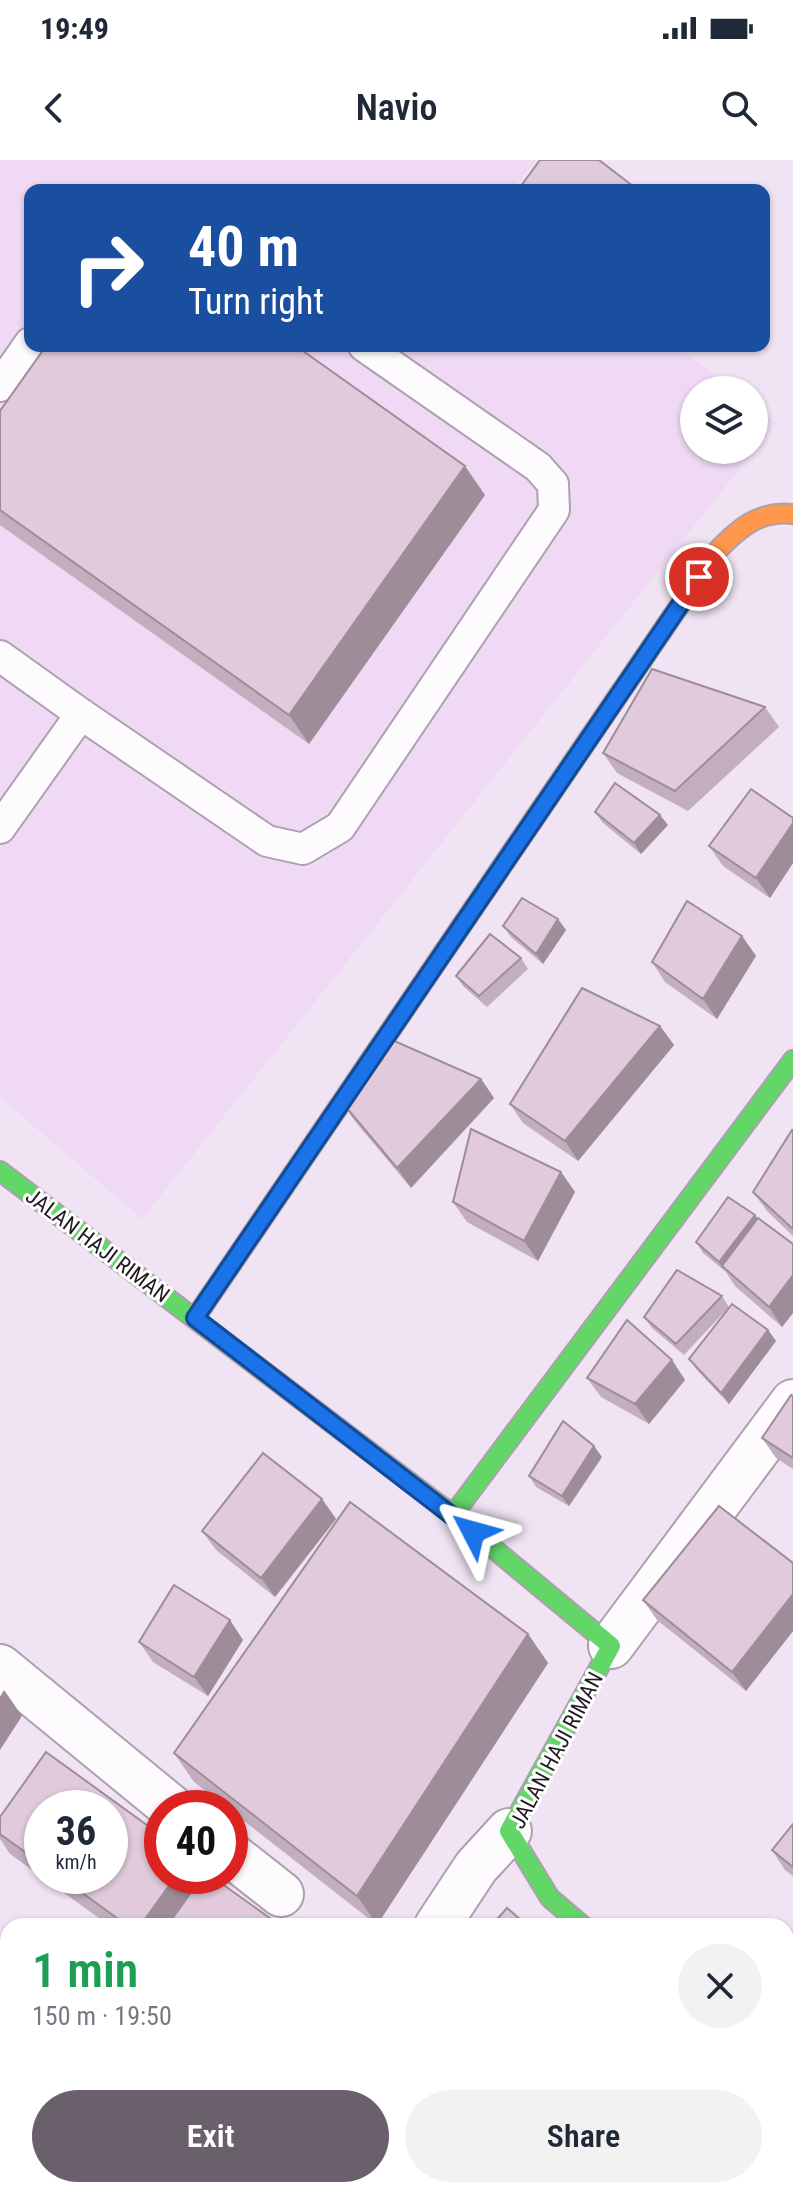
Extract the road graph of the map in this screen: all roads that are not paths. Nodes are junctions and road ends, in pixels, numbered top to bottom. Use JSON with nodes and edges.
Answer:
{"nodes":[{"id":1,"x":24,"y":352,"type":"edge"},
{"id":2,"x":373,"y":352,"type":"edge"},
{"id":3,"x":0,"y":386,"type":"edge"},
{"id":4,"x":793,"y":514,"type":"edge"},
{"id":5,"x":0,"y":656,"type":"edge"},
{"id":6,"x":81,"y":714,"type":"junction"},
{"id":7,"x":0,"y":828,"type":"edge"},
{"id":8,"x":793,"y":1060,"type":"edge"},
{"id":9,"x":0,"y":1171,"type":"edge"},
{"id":10,"x":195,"y":1318,"type":"junction"},
{"id":11,"x":793,"y":1402,"type":"edge"},
{"id":12,"x":453,"y":1515,"type":"junction"},
{"id":13,"x":611,"y":1646,"type":"junction"},
{"id":14,"x":0,"y":1667,"type":"edge"},
{"id":15,"x":150,"y":1790,"type":"edge"},
{"id":16,"x":509,"y":1831,"type":"junction"},
{"id":17,"x":248,"y":1868,"type":"edge"},
{"id":18,"x":281,"y":1894,"type":"dead end"},
{"id":19,"x":442,"y":1918,"type":"edge"},
{"id":20,"x":574,"y":1918,"type":"edge"}],
"edges":[{"from":1,"to":3,"type":"lane"},
{"from":2,"to":6,"type":"lane"},
{"from":4,"to":10,"type":"street"},
{"from":5,"to":6,"type":"lane"},
{"from":6,"to":7,"type":"lane"},
{"from":8,"to":12,"type":"street"},
{"from":9,"to":10,"type":"street","name":"JALAN HAJI RIMAN"},
{"from":10,"to":12,"type":"street","name":"JALAN HAJI RIMAN"},
{"from":11,"to":13,"type":"street","name":"JALAN HAJI RIMAN"},
{"from":12,"to":13,"type":"street","name":"JALAN HAJI RIMAN"},
{"from":13,"to":16,"type":"street","name":"JALAN HAJI RIMAN"},
{"from":14,"to":15,"type":"street"},
{"from":16,"to":19,"type":"street"},
{"from":16,"to":20,"type":"street","name":"JALAN HAJI RIMAN"},
{"from":17,"to":18,"type":"street"}]}
